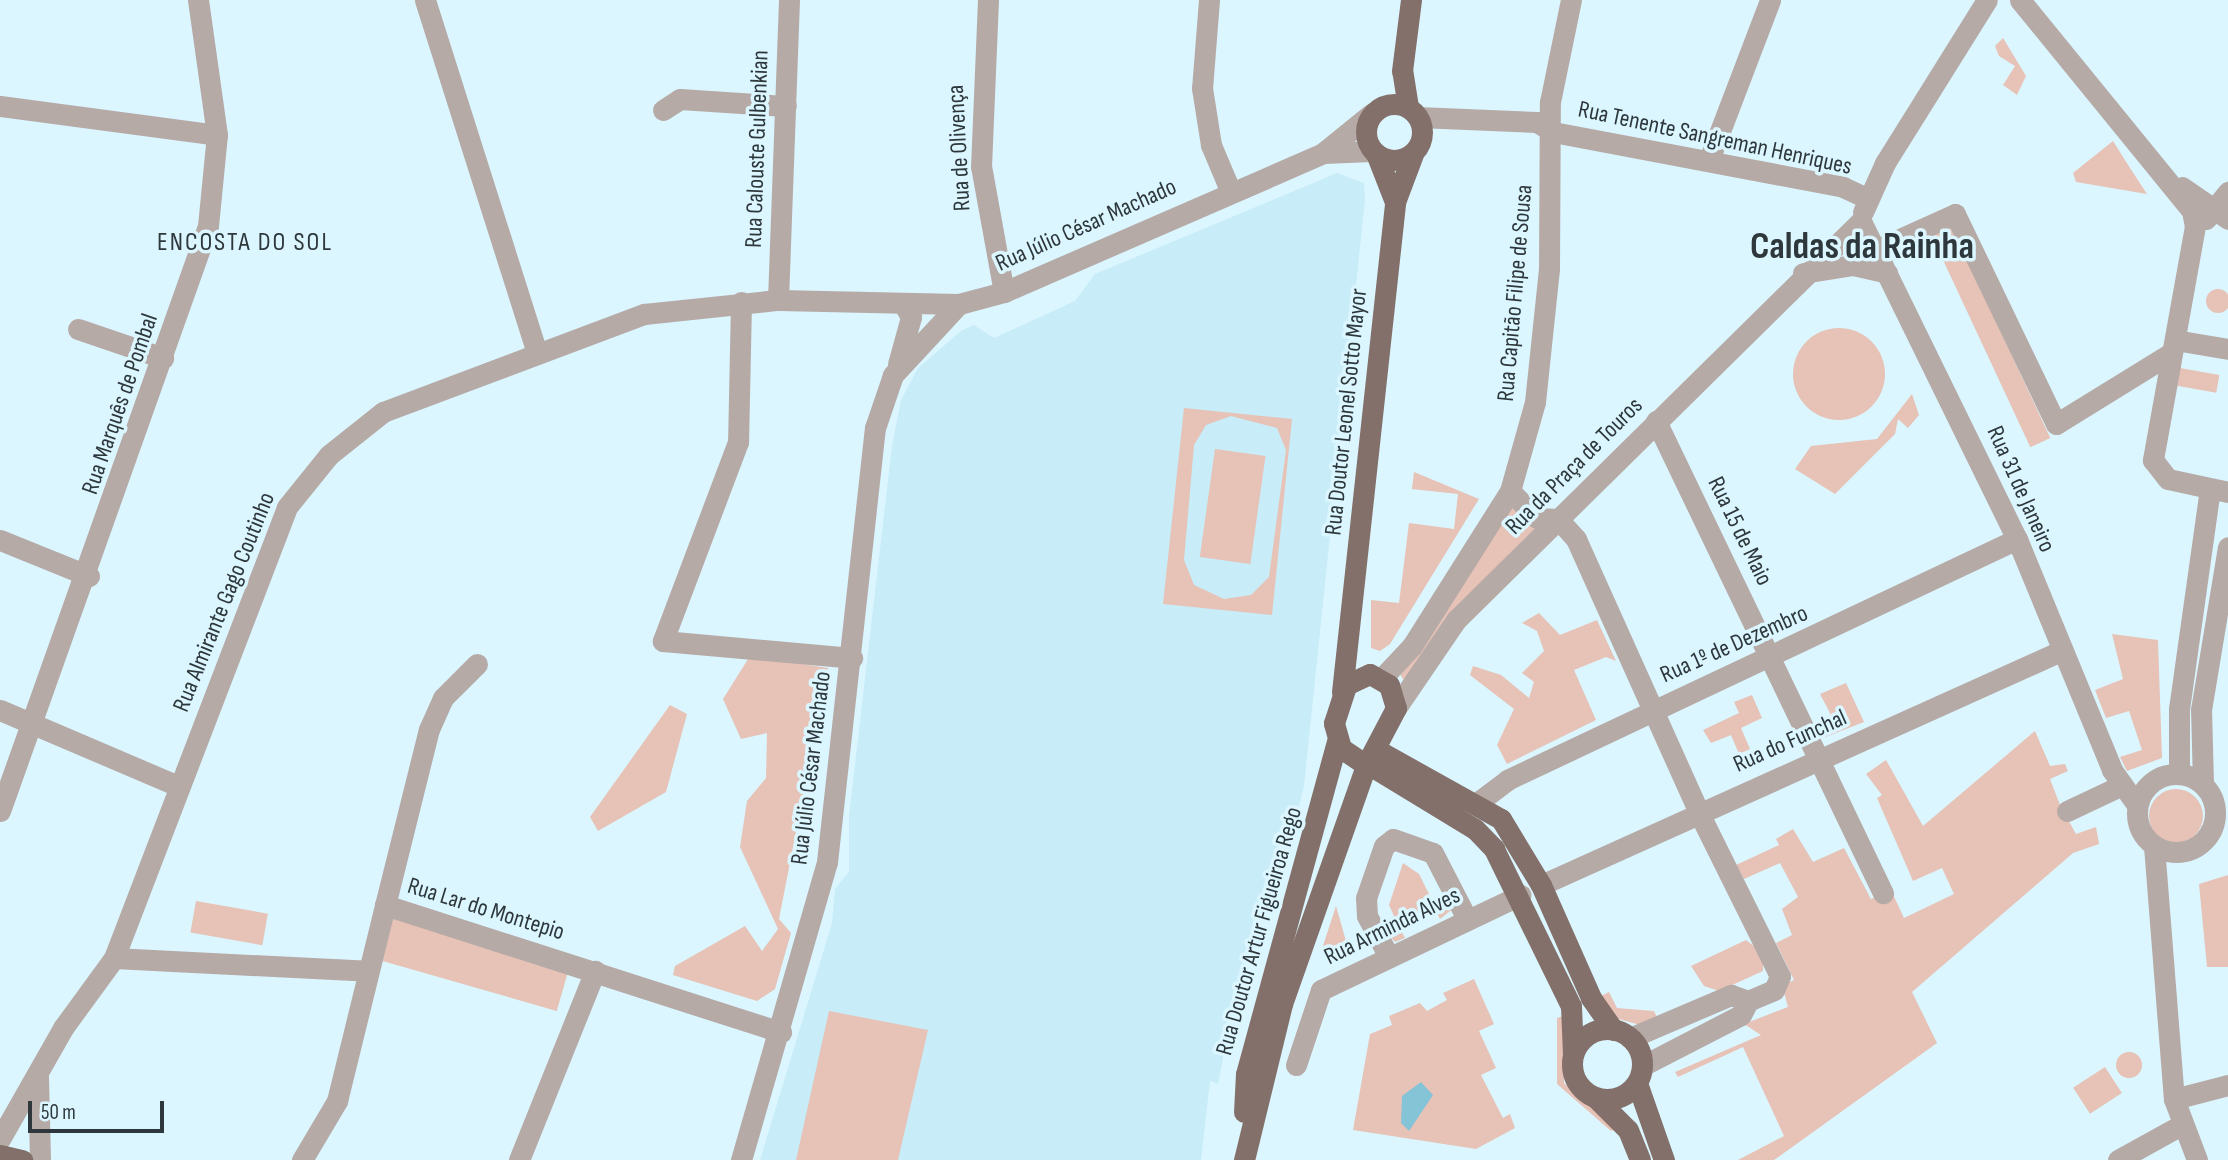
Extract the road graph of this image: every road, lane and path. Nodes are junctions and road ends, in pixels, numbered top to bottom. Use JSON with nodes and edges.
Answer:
{"nodes":[{"id":1,"x":198,"y":0,"type":"edge"},
{"id":2,"x":425,"y":0,"type":"edge"},
{"id":3,"x":789,"y":0,"type":"edge"},
{"id":4,"x":988,"y":0,"type":"edge"},
{"id":5,"x":1209,"y":0,"type":"edge"},
{"id":6,"x":1410,"y":0,"type":"edge"},
{"id":7,"x":1571,"y":0,"type":"edge"},
{"id":8,"x":1770,"y":0,"type":"edge"},
{"id":9,"x":1987,"y":0,"type":"edge"},
{"id":10,"x":2020,"y":0,"type":"edge"},
{"id":11,"x":1402,"y":71,"type":"junction"},
{"id":12,"x":0,"y":106,"type":"edge"},
{"id":13,"x":786,"y":106,"type":"junction"},
{"id":14,"x":663,"y":110,"type":"dead end"},
{"id":15,"x":1376,"y":111,"type":"junction"},
{"id":16,"x":1416,"y":119,"type":"junction"},
{"id":17,"x":1553,"y":132,"type":"junction"},
{"id":18,"x":217,"y":135,"type":"junction"},
{"id":19,"x":1323,"y":153,"type":"junction"},
{"id":20,"x":1374,"y":153,"type":"junction"},
{"id":21,"x":1413,"y":154,"type":"junction"},
{"id":22,"x":1709,"y":160,"type":"junction"},
{"id":23,"x":2163,"y":174,"type":"junction"},
{"id":24,"x":1230,"y":190,"type":"junction"},
{"id":25,"x":2228,"y":192,"type":"edge"},
{"id":26,"x":1867,"y":198,"type":"junction"},
{"id":27,"x":1395,"y":202,"type":"junction"},
{"id":28,"x":2223,"y":216,"type":"edge"},
{"id":29,"x":1861,"y":221,"type":"junction"},
{"id":30,"x":2195,"y":226,"type":"junction"},
{"id":31,"x":1873,"y":251,"type":"junction"},
{"id":32,"x":1887,"y":273,"type":"junction"},
{"id":33,"x":1803,"y":274,"type":"junction"},
{"id":34,"x":1004,"y":292,"type":"junction"},
{"id":35,"x":778,"y":300,"type":"junction"},
{"id":36,"x":741,"y":302,"type":"junction"},
{"id":37,"x":903,"y":303,"type":"junction"},
{"id":38,"x":959,"y":304,"type":"junction"},
{"id":39,"x":78,"y":329,"type":"dead end"},
{"id":40,"x":2173,"y":347,"type":"junction"},
{"id":41,"x":536,"y":349,"type":"junction"},
{"id":42,"x":2228,"y":349,"type":"edge"},
{"id":43,"x":163,"y":358,"type":"junction"},
{"id":44,"x":893,"y":375,"type":"junction"},
{"id":45,"x":1656,"y":421,"type":"junction"},
{"id":46,"x":1510,"y":491,"type":"junction"},
{"id":47,"x":2219,"y":491,"type":"edge"},
{"id":48,"x":1558,"y":519,"type":"junction"},
{"id":49,"x":0,"y":540,"type":"edge"},
{"id":50,"x":2017,"y":540,"type":"junction"},
{"id":51,"x":2228,"y":547,"type":"edge"},
{"id":52,"x":89,"y":576,"type":"junction"},
{"id":53,"x":1349,"y":627,"type":"junction"},
{"id":54,"x":2063,"y":650,"type":"junction"},
{"id":55,"x":852,"y":657,"type":"junction"},
{"id":56,"x":1772,"y":658,"type":"junction"},
{"id":57,"x":477,"y":664,"type":"dead end"},
{"id":58,"x":1376,"y":676,"type":"junction"},
{"id":59,"x":1342,"y":691,"type":"junction"},
{"id":60,"x":1396,"y":708,"type":"junction"},
{"id":61,"x":0,"y":710,"type":"edge"},
{"id":62,"x":1651,"y":710,"type":"junction"},
{"id":63,"x":34,"y":728,"type":"junction"},
{"id":64,"x":1337,"y":741,"type":"junction"},
{"id":65,"x":1818,"y":757,"type":"junction"},
{"id":66,"x":1370,"y":760,"type":"junction"},
{"id":67,"x":2179,"y":774,"type":"junction"},
{"id":68,"x":2203,"y":784,"type":"junction"},
{"id":69,"x":2122,"y":785,"type":"junction"},
{"id":70,"x":178,"y":786,"type":"junction"},
{"id":71,"x":2141,"y":798,"type":"junction"},
{"id":72,"x":1477,"y":803,"type":"junction"},
{"id":73,"x":0,"y":811,"type":"edge"},
{"id":74,"x":1698,"y":811,"type":"junction"},
{"id":75,"x":2067,"y":811,"type":"dead end"},
{"id":76,"x":2220,"y":829,"type":"edge"},
{"id":77,"x":2154,"y":846,"type":"junction"},
{"id":78,"x":1541,"y":885,"type":"junction"},
{"id":79,"x":1883,"y":892,"type":"dead end"},
{"id":80,"x":1520,"y":895,"type":"junction"},
{"id":81,"x":385,"y":905,"type":"junction"},
{"id":82,"x":1467,"y":919,"type":"junction"},
{"id":83,"x":1388,"y":955,"type":"junction"},
{"id":84,"x":114,"y":958,"type":"junction"},
{"id":85,"x":368,"y":971,"type":"junction"},
{"id":86,"x":595,"y":971,"type":"junction"},
{"id":87,"x":1748,"y":1001,"type":"junction"},
{"id":88,"x":781,"y":1032,"type":"junction"},
{"id":89,"x":1622,"y":1034,"type":"junction"},
{"id":90,"x":1573,"y":1053,"type":"junction"},
{"id":91,"x":1296,"y":1065,"type":"dead end"},
{"id":92,"x":39,"y":1068,"type":"junction"},
{"id":93,"x":1639,"y":1075,"type":"junction"},
{"id":94,"x":2228,"y":1085,"type":"edge"},
{"id":95,"x":1596,"y":1098,"type":"junction"},
{"id":96,"x":2174,"y":1099,"type":"junction"},
{"id":97,"x":2183,"y":1124,"type":"junction"},
{"id":98,"x":1247,"y":1136,"type":"junction"},
{"id":99,"x":0,"y":1139,"type":"edge"},
{"id":100,"x":0,"y":1155,"type":"edge"},
{"id":101,"x":22,"y":1160,"type":"edge"},
{"id":102,"x":40,"y":1160,"type":"edge"},
{"id":103,"x":302,"y":1160,"type":"edge"},
{"id":104,"x":519,"y":1160,"type":"edge"},
{"id":105,"x":741,"y":1160,"type":"edge"},
{"id":106,"x":1244,"y":1160,"type":"edge"},
{"id":107,"x":1640,"y":1160,"type":"edge"},
{"id":108,"x":1664,"y":1160,"type":"edge"},
{"id":109,"x":2118,"y":1160,"type":"edge"},
{"id":110,"x":2197,"y":1160,"type":"edge"}],
"edges":[{"from":1,"to":18,"type":"street","name":"Rua Marquês de Pombal"},
{"from":2,"to":41,"type":"street"},
{"from":3,"to":13,"type":"street","name":"Rua Calouste Gulbenkian"},
{"from":4,"to":34,"type":"street","name":"Rua de Olivença"},
{"from":5,"to":24,"type":"street"},
{"from":6,"to":11,"type":"main road"},
{"from":7,"to":17,"type":"street","name":"Rua Capitão Filipe de Sousa"},
{"from":8,"to":22,"type":"street"},
{"from":9,"to":26,"type":"street"},
{"from":10,"to":23,"type":"street"},
{"from":11,"to":15,"type":"main road"},
{"from":11,"to":16,"type":"main road"},
{"from":12,"to":18,"type":"street"},
{"from":13,"to":14,"type":"street"},
{"from":13,"to":35,"type":"street","name":"Rua Calouste Gulbenkian"},
{"from":15,"to":16,"type":"main road"},
{"from":15,"to":19,"type":"street"},
{"from":15,"to":20,"type":"main road"},
{"from":16,"to":17,"type":"street","name":"Rua Tenente Sangreman Henriques"},
{"from":16,"to":21,"type":"main road"},
{"from":17,"to":22,"type":"street","name":"Rua Tenente Sangreman Henriques"},
{"from":17,"to":46,"type":"street","name":"Rua Capitão Filipe de Sousa"},
{"from":18,"to":43,"type":"street","name":"Rua Marquês de Pombal"},
{"from":19,"to":20,"type":"street"},
{"from":19,"to":24,"type":"street","name":"Rua Júlio César Machado"},
{"from":20,"to":21,"type":"main road"},
{"from":20,"to":27,"type":"main road","name":"Rua Doutor Leonel Sotto Mayor"},
{"from":21,"to":27,"type":"main road","name":"Rua Doutor Leonel Sotto Mayor"},
{"from":22,"to":26,"type":"street","name":"Rua Tenente Sangreman Henriques"},
{"from":23,"to":28,"type":"street"},
{"from":23,"to":30,"type":"street"},
{"from":24,"to":34,"type":"street","name":"Rua Júlio César Machado"},
{"from":25,"to":28,"type":"street"},
{"from":26,"to":29,"type":"street"},
{"from":27,"to":53,"type":"main road","name":"Rua Doutor Leonel Sotto Mayor"},
{"from":28,"to":30,"type":"street"},
{"from":29,"to":31,"type":"street","name":"Rua 31 de Janeiro"},
{"from":29,"to":33,"type":"street","name":"Rua da Praça de Touros"},
{"from":30,"to":40,"type":"street"},
{"from":31,"to":32,"type":"street","name":"Rua 31 de Janeiro"},
{"from":31,"to":40,"type":"street"},
{"from":32,"to":33,"type":"street"},
{"from":32,"to":50,"type":"street","name":"Rua 31 de Janeiro"},
{"from":33,"to":45,"type":"street","name":"Rua da Praça de Touros"},
{"from":34,"to":38,"type":"street","name":"Rua Júlio César Machado"},
{"from":35,"to":36,"type":"street","name":"Rua Almirante Gago Coutinho"},
{"from":35,"to":37,"type":"street","name":"Rua Almirante Gago Coutinho"},
{"from":36,"to":41,"type":"street","name":"Rua Almirante Gago Coutinho"},
{"from":36,"to":55,"type":"street"},
{"from":37,"to":38,"type":"street","name":"Rua Almirante Gago Coutinho"},
{"from":37,"to":44,"type":"street","name":"Rua Júlio César Machado"},
{"from":38,"to":44,"type":"street","name":"Rua Júlio César Machado"},
{"from":39,"to":43,"type":"street"},
{"from":40,"to":42,"type":"street"},
{"from":40,"to":47,"type":"street"},
{"from":41,"to":70,"type":"street","name":"Rua Almirante Gago Coutinho"},
{"from":43,"to":52,"type":"street","name":"Rua Marquês de Pombal"},
{"from":44,"to":55,"type":"street","name":"Rua Júlio César Machado"},
{"from":45,"to":48,"type":"street","name":"Rua da Praça de Touros"},
{"from":45,"to":56,"type":"street","name":"Rua 15 de Maio"},
{"from":46,"to":48,"type":"street"},
{"from":46,"to":58,"type":"street","name":"Rua Capitão Filipe de Sousa"},
{"from":47,"to":67,"type":"street"},
{"from":48,"to":60,"type":"street","name":"Rua da Praça de Touros"},
{"from":48,"to":62,"type":"street"},
{"from":49,"to":52,"type":"street"},
{"from":50,"to":54,"type":"street","name":"Rua 31 de Janeiro"},
{"from":50,"to":56,"type":"street","name":"Rua 1º de Dezembro"},
{"from":51,"to":68,"type":"street"},
{"from":52,"to":63,"type":"street","name":"Rua Marquês de Pombal"},
{"from":53,"to":58,"type":"main road"},
{"from":53,"to":59,"type":"main road","name":"Rua Doutor Leonel Sotto Mayor"},
{"from":54,"to":65,"type":"street","name":"Rua do Funchal"},
{"from":54,"to":69,"type":"street","name":"Rua 31 de Janeiro"},
{"from":55,"to":88,"type":"street","name":"Rua Júlio César Machado"},
{"from":56,"to":62,"type":"street","name":"Rua 1º de Dezembro"},
{"from":56,"to":65,"type":"street","name":"Rua 15 de Maio"},
{"from":57,"to":81,"type":"street","name":"Rua Lar do Montepio"},
{"from":58,"to":59,"type":"main road"},
{"from":58,"to":60,"type":"main road"},
{"from":59,"to":64,"type":"main road","name":"Rua Doutor Artur Figueiroa Rego"},
{"from":60,"to":66,"type":"main road","name":"Rua Doutor Artur Figueiroa Rego"},
{"from":61,"to":63,"type":"street"},
{"from":62,"to":72,"type":"street","name":"Rua 1º de Dezembro"},
{"from":62,"to":74,"type":"street"},
{"from":63,"to":70,"type":"street"},
{"from":63,"to":73,"type":"street","name":"Rua Marquês de Pombal"},
{"from":64,"to":66,"type":"main road"},
{"from":64,"to":98,"type":"main road","name":"Rua Doutor Artur Figueiroa Rego"},
{"from":65,"to":74,"type":"street","name":"Rua do Funchal"},
{"from":65,"to":79,"type":"street","name":"Rua 15 de Maio"},
{"from":66,"to":72,"type":"main road"},
{"from":66,"to":80,"type":"main road"},
{"from":66,"to":98,"type":"main road","name":"Rua Doutor Artur Figueiroa Rego"},
{"from":67,"to":68,"type":"street"},
{"from":67,"to":71,"type":"street"},
{"from":68,"to":76,"type":"street"},
{"from":69,"to":71,"type":"street"},
{"from":69,"to":75,"type":"street"},
{"from":70,"to":84,"type":"street","name":"Rua Almirante Gago Coutinho"},
{"from":71,"to":77,"type":"street"},
{"from":72,"to":78,"type":"main road"},
{"from":74,"to":78,"type":"street","name":"Rua do Funchal"},
{"from":74,"to":87,"type":"street"},
{"from":76,"to":77,"type":"street"},
{"from":77,"to":96,"type":"street"},
{"from":78,"to":89,"type":"main road"},
{"from":80,"to":82,"type":"street","name":"Rua Arminda Alves"},
{"from":80,"to":90,"type":"main road"},
{"from":81,"to":85,"type":"street"},
{"from":81,"to":86,"type":"street","name":"Rua Lar do Montepio"},
{"from":82,"to":83,"type":"street","name":"Rua Arminda Alves"},
{"from":82,"to":83,"type":"street"},
{"from":83,"to":91,"type":"street","name":"Rua Arminda Alves"},
{"from":84,"to":85,"type":"street"},
{"from":84,"to":92,"type":"street","name":"Rua Almirante Gago Coutinho"},
{"from":85,"to":103,"type":"street"},
{"from":86,"to":88,"type":"street","name":"Rua Lar do Montepio"},
{"from":86,"to":104,"type":"street"},
{"from":87,"to":89,"type":"street"},
{"from":87,"to":93,"type":"street"},
{"from":88,"to":105,"type":"street","name":"Rua Júlio César Machado"},
{"from":89,"to":90,"type":"main road"},
{"from":89,"to":93,"type":"main road"},
{"from":90,"to":95,"type":"main road"},
{"from":92,"to":99,"type":"street","name":"Rua Almirante Gago Coutinho"},
{"from":92,"to":102,"type":"street"},
{"from":93,"to":95,"type":"main road"},
{"from":93,"to":108,"type":"main road"},
{"from":94,"to":96,"type":"street"},
{"from":95,"to":107,"type":"main road"},
{"from":96,"to":97,"type":"street"},
{"from":97,"to":109,"type":"street"},
{"from":97,"to":110,"type":"street"},
{"from":98,"to":106,"type":"main road","name":"Rua Doutor Artur Figueiroa Rego"},
{"from":100,"to":101,"type":"main road"}]}
